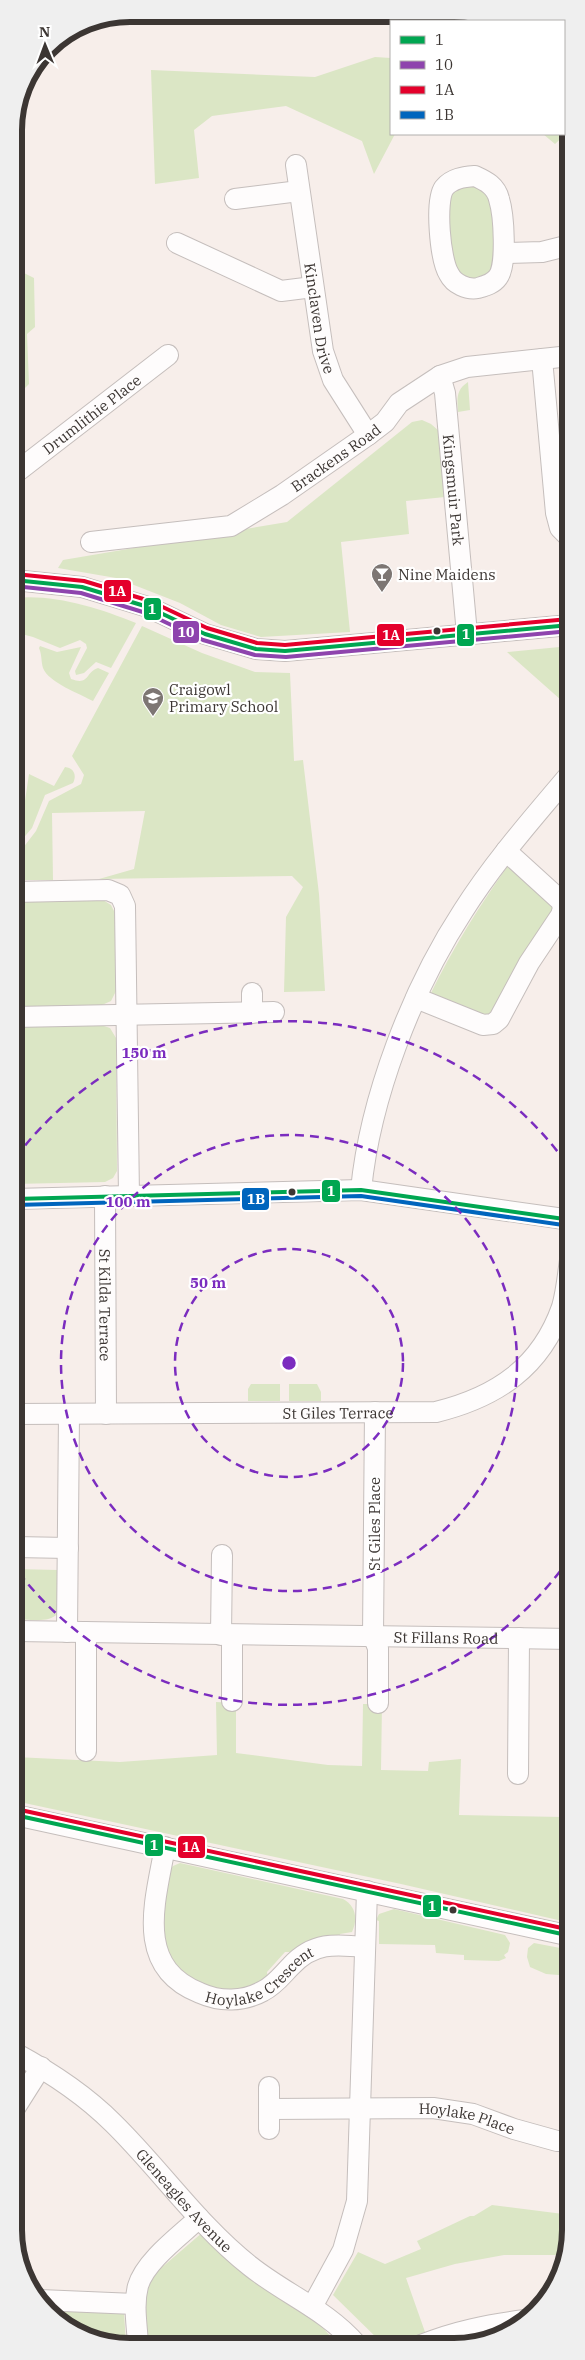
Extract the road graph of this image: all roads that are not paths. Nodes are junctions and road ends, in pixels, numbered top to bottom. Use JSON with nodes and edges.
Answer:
{"nodes":[{"id":1,"x":296,"y":165,"type":"dead end"},
{"id":2,"x":300,"y":191,"type":"junction"},
{"id":3,"x":235,"y":199,"type":"dead end"},
{"id":4,"x":562,"y":247,"type":"edge"},
{"id":5,"x":185,"y":252,"type":"dead end"},
{"id":6,"x":504,"y":253,"type":"junction"},
{"id":7,"x":313,"y":287,"type":"junction"},
{"id":8,"x":168,"y":355,"type":"dead end"},
{"id":9,"x":562,"y":357,"type":"edge"},
{"id":10,"x":542,"y":359,"type":"junction"},
{"id":11,"x":440,"y":376,"type":"junction"},
{"id":12,"x":368,"y":435,"type":"junction"},
{"id":13,"x":23,"y":467,"type":"edge"},
{"id":14,"x":562,"y":530,"type":"edge"},
{"id":15,"x":91,"y":542,"type":"dead end"},
{"id":16,"x":23,"y":581,"type":"edge"},
{"id":17,"x":562,"y":626,"type":"edge"},
{"id":18,"x":467,"y":634,"type":"junction"},
{"id":19,"x":562,"y":784,"type":"edge"},
{"id":20,"x":506,"y":851,"type":"junction"},
{"id":21,"x":23,"y":892,"type":"edge"},
{"id":22,"x":562,"y":905,"type":"edge"},
{"id":23,"x":562,"y":912,"type":"edge"},
{"id":24,"x":416,"y":998,"type":"junction"},
{"id":25,"x":274,"y":1012,"type":"dead end"},
{"id":26,"x":126,"y":1015,"type":"junction"},
{"id":27,"x":23,"y":1017,"type":"edge"},
{"id":28,"x":361,"y":1190,"type":"junction"},
{"id":29,"x":105,"y":1196,"type":"junction"},
{"id":30,"x":129,"y":1196,"type":"junction"},
{"id":31,"x":22,"y":1199,"type":"edge"},
{"id":32,"x":562,"y":1219,"type":"edge"},
{"id":33,"x":562,"y":1305,"type":"edge"},
{"id":34,"x":375,"y":1412,"type":"junction"},
{"id":35,"x":22,"y":1414,"type":"edge"},
{"id":36,"x":69,"y":1414,"type":"junction"},
{"id":37,"x":106,"y":1414,"type":"junction"},
{"id":38,"x":22,"y":1547,"type":"edge"},
{"id":39,"x":68,"y":1548,"type":"junction"},
{"id":40,"x":222,"y":1555,"type":"dead end"},
{"id":41,"x":22,"y":1631,"type":"edge"},
{"id":42,"x":77,"y":1632,"type":"junction"},
{"id":43,"x":227,"y":1635,"type":"junction"},
{"id":44,"x":374,"y":1636,"type":"junction"},
{"id":45,"x":519,"y":1638,"type":"junction"},
{"id":46,"x":562,"y":1639,"type":"edge"},
{"id":47,"x":232,"y":1701,"type":"dead end"},
{"id":48,"x":378,"y":1703,"type":"dead end"},
{"id":49,"x":86,"y":1751,"type":"dead end"},
{"id":50,"x":518,"y":1774,"type":"dead end"},
{"id":51,"x":22,"y":1817,"type":"edge"},
{"id":52,"x":165,"y":1847,"type":"junction"},
{"id":53,"x":367,"y":1891,"type":"junction"},
{"id":54,"x":562,"y":1934,"type":"edge"},
{"id":55,"x":365,"y":1947,"type":"junction"},
{"id":56,"x":22,"y":2057,"type":"edge"},
{"id":57,"x":41,"y":2067,"type":"junction"},
{"id":58,"x":269,"y":2087,"type":"dead end"},
{"id":59,"x":22,"y":2097,"type":"edge"},
{"id":60,"x":361,"y":2108,"type":"junction"},
{"id":61,"x":269,"y":2109,"type":"junction"},
{"id":62,"x":269,"y":2129,"type":"dead end"},
{"id":63,"x":562,"y":2141,"type":"edge"},
{"id":64,"x":199,"y":2218,"type":"junction"},
{"id":65,"x":49,"y":2300,"type":"edge"},
{"id":66,"x":136,"y":2304,"type":"junction"},
{"id":67,"x":312,"y":2307,"type":"junction"},
{"id":68,"x":510,"y":2322,"type":"edge"},
{"id":69,"x":138,"y":2338,"type":"edge"},
{"id":70,"x":350,"y":2338,"type":"edge"},
{"id":71,"x":439,"y":2338,"type":"edge"}],
"edges":[{"from":1,"to":2,"type":"street","name":"Kinclaven Drive"},
{"from":2,"to":3,"type":"street"},
{"from":2,"to":7,"type":"street","name":"Kinclaven Drive"},
{"from":4,"to":6,"type":"street"},
{"from":5,"to":7,"type":"street"},
{"from":6,"to":6,"type":"street"},
{"from":7,"to":12,"type":"street","name":"Kinclaven Drive"},
{"from":8,"to":13,"type":"street","name":"Drumlithie Place"},
{"from":9,"to":10,"type":"street","name":"Brackens Road"},
{"from":10,"to":11,"type":"street","name":"Brackens Road"},
{"from":10,"to":14,"type":"street"},
{"from":11,"to":12,"type":"street","name":"Brackens Road"},
{"from":11,"to":18,"type":"street","name":"Kingsmuir Park"},
{"from":12,"to":15,"type":"street","name":"Brackens Road"},
{"from":16,"to":18,"type":"street"},
{"from":17,"to":18,"type":"street"},
{"from":19,"to":20,"type":"street"},
{"from":20,"to":22,"type":"street"},
{"from":20,"to":24,"type":"street"},
{"from":21,"to":26,"type":"street"},
{"from":23,"to":24,"type":"street"},
{"from":24,"to":28,"type":"street"},
{"from":25,"to":26,"type":"street"},
{"from":26,"to":27,"type":"street"},
{"from":26,"to":30,"type":"street"},
{"from":28,"to":30,"type":"street"},
{"from":28,"to":32,"type":"street"},
{"from":29,"to":30,"type":"street"},
{"from":29,"to":31,"type":"street"},
{"from":29,"to":37,"type":"street","name":"St Kilda Terrace"},
{"from":33,"to":34,"type":"street","name":"St Giles Terrace"},
{"from":34,"to":37,"type":"street","name":"St Giles Terrace"},
{"from":34,"to":44,"type":"street","name":"St Giles Place"},
{"from":35,"to":36,"type":"street","name":"St Giles Terrace"},
{"from":36,"to":37,"type":"street","name":"St Giles Terrace"},
{"from":36,"to":39,"type":"street"},
{"from":38,"to":39,"type":"street"},
{"from":39,"to":42,"type":"street"},
{"from":40,"to":43,"type":"street"},
{"from":41,"to":42,"type":"street","name":"St Fillans Road"},
{"from":42,"to":43,"type":"street","name":"St Fillans Road"},
{"from":42,"to":49,"type":"street"},
{"from":43,"to":44,"type":"street","name":"St Fillans Road"},
{"from":43,"to":47,"type":"street"},
{"from":44,"to":45,"type":"street","name":"St Fillans Road"},
{"from":44,"to":48,"type":"street","name":"St Fillans Road"},
{"from":45,"to":46,"type":"street","name":"St Fillans Road"},
{"from":45,"to":50,"type":"street","name":"St Fillans Road"},
{"from":51,"to":52,"type":"street"},
{"from":52,"to":53,"type":"street"},
{"from":52,"to":55,"type":"street","name":"Hoylake Crescent"},
{"from":53,"to":54,"type":"street"},
{"from":53,"to":55,"type":"street"},
{"from":55,"to":60,"type":"street"},
{"from":56,"to":57,"type":"street","name":"Gleneagles Avenue"},
{"from":57,"to":59,"type":"street"},
{"from":57,"to":64,"type":"street","name":"Gleneagles Avenue"},
{"from":58,"to":61,"type":"street"},
{"from":60,"to":61,"type":"street","name":"Hoylake Place"},
{"from":60,"to":63,"type":"street","name":"Hoylake Place"},
{"from":60,"to":67,"type":"street"},
{"from":61,"to":62,"type":"street"},
{"from":64,"to":66,"type":"street"},
{"from":64,"to":67,"type":"street","name":"Gleneagles Avenue"},
{"from":65,"to":66,"type":"street"},
{"from":66,"to":69,"type":"street"},
{"from":67,"to":70,"type":"street","name":"Gleneagles Avenue"},
{"from":68,"to":71,"type":"street"}]}
